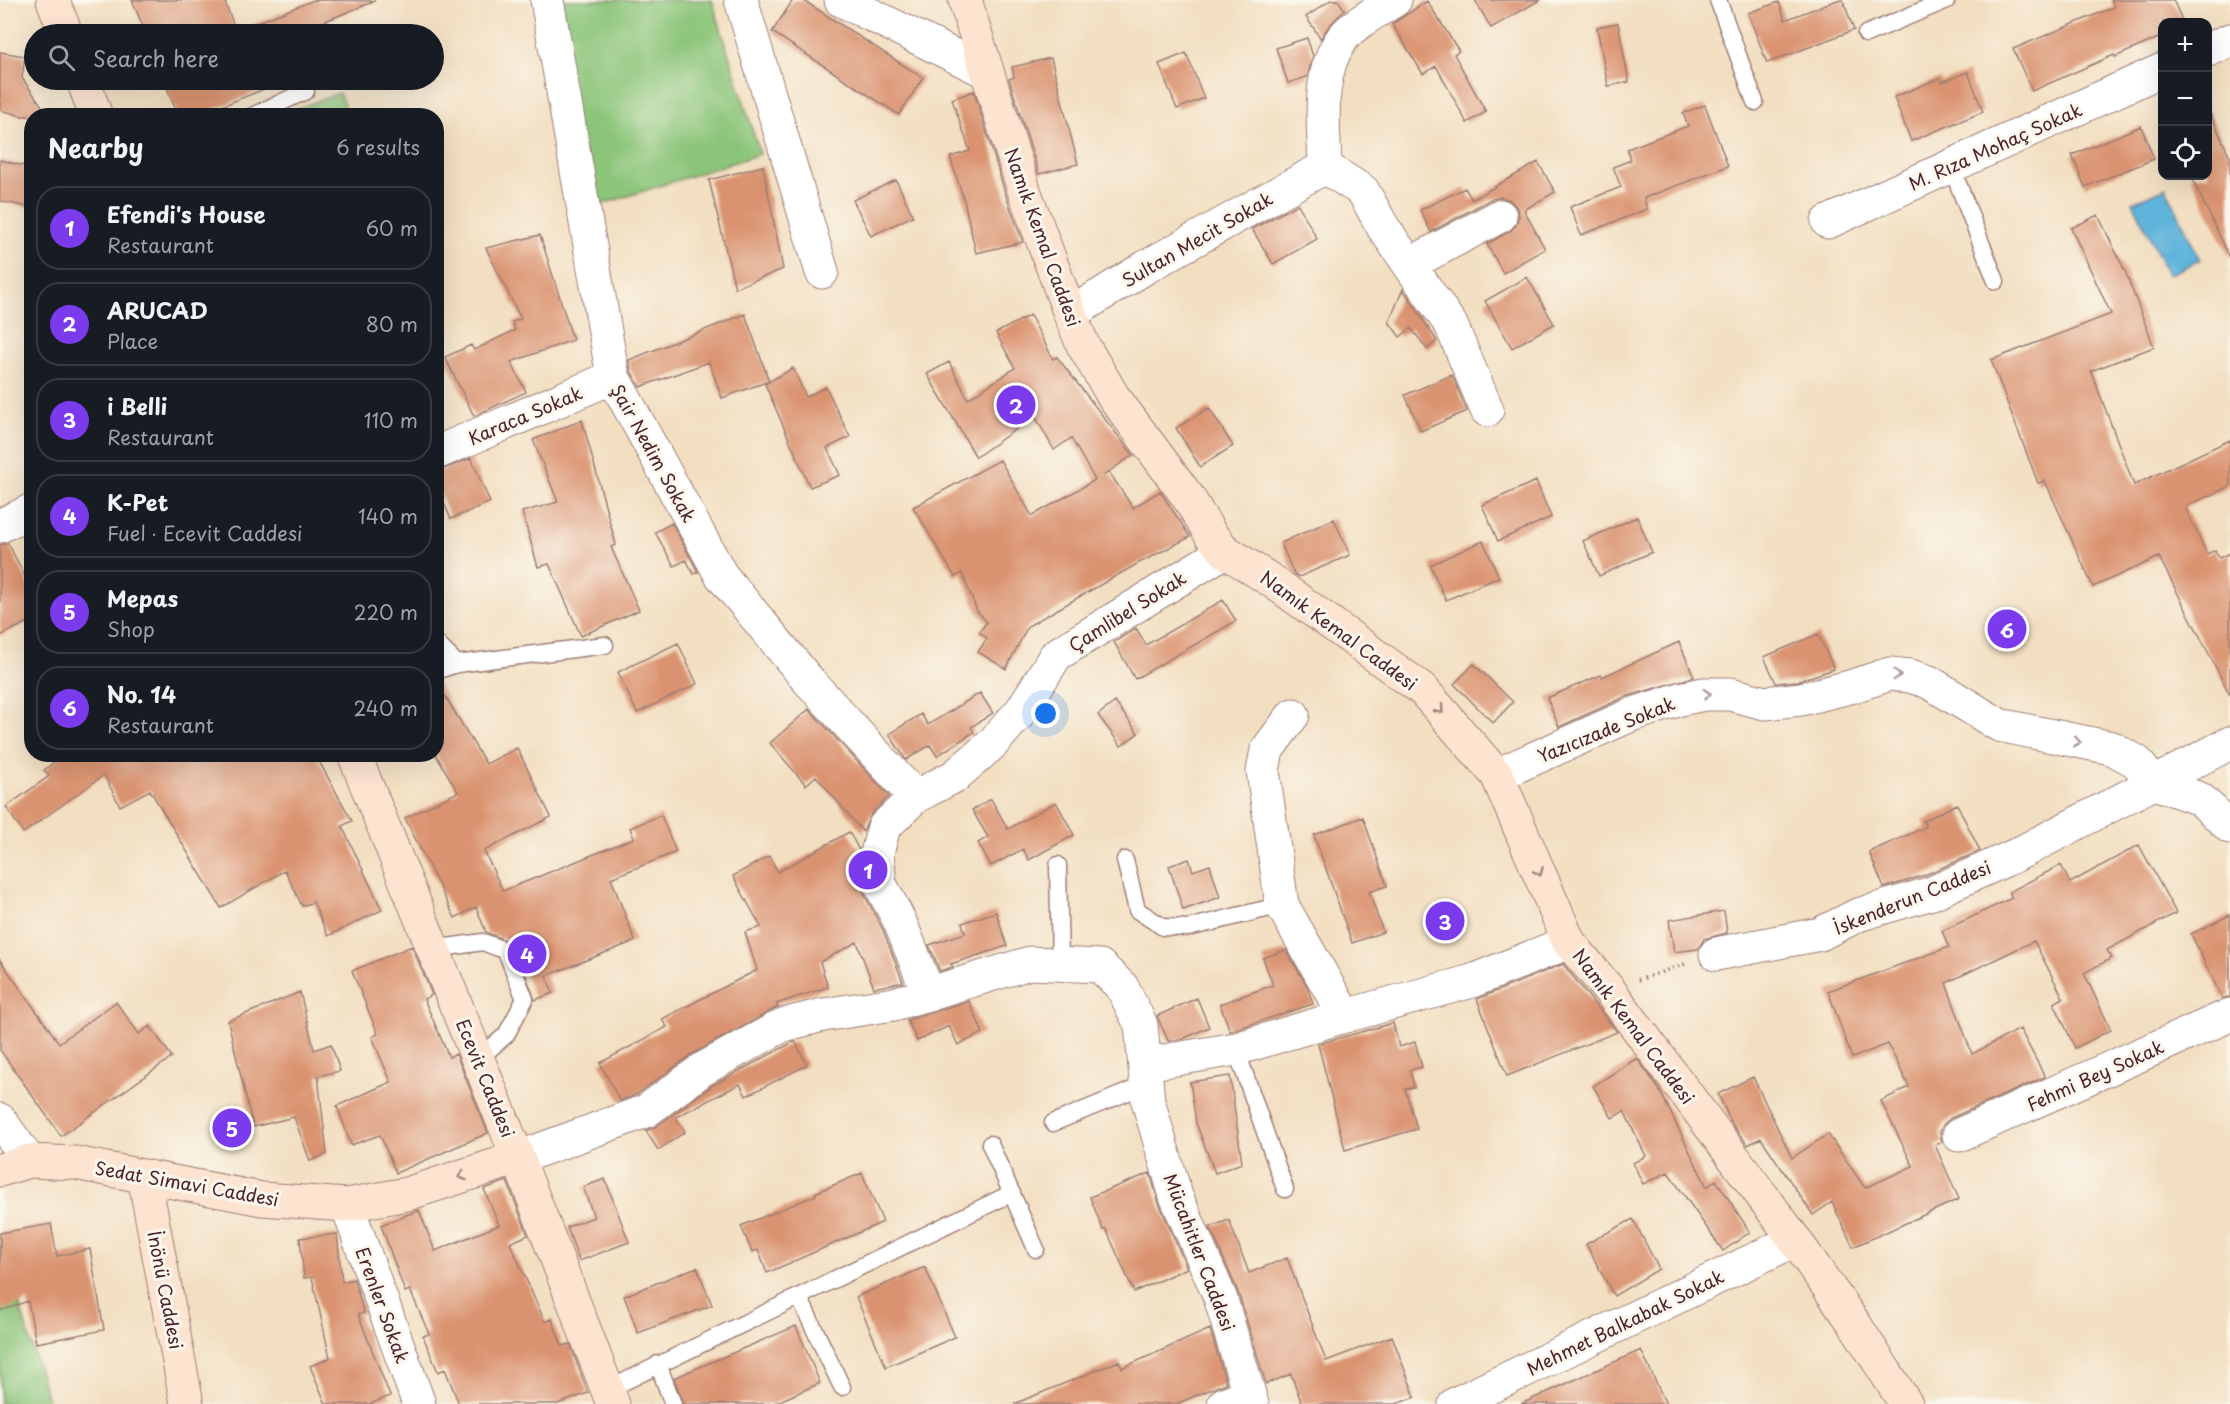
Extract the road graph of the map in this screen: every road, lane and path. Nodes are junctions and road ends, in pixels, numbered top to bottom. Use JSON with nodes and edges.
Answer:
{"nodes":[{"id":1,"x":53,"y":0,"type":"edge"},
{"id":2,"x":547,"y":0,"type":"edge"},
{"id":3,"x":741,"y":0,"type":"edge"},
{"id":4,"x":841,"y":0,"type":"edge"},
{"id":5,"x":965,"y":0,"type":"edge"},
{"id":6,"x":1395,"y":0,"type":"edge"},
{"id":7,"x":1718,"y":0,"type":"edge"},
{"id":8,"x":1947,"y":0,"type":"edge"},
{"id":9,"x":62,"y":24,"type":"edge"},
{"id":10,"x":1866,"y":34,"type":"dead end"},
{"id":11,"x":2230,"y":40,"type":"edge"},
{"id":12,"x":2212,"y":48,"type":"edge"},
{"id":13,"x":985,"y":71,"type":"junction"},
{"id":14,"x":2159,"y":72,"type":"edge"},
{"id":15,"x":87,"y":90,"type":"edge"},
{"id":16,"x":306,"y":91,"type":"dead end"},
{"id":17,"x":1755,"y":102,"type":"dead end"},
{"id":18,"x":93,"y":108,"type":"edge"},
{"id":19,"x":269,"y":108,"type":"edge"},
{"id":20,"x":1951,"y":166,"type":"junction"},
{"id":21,"x":1325,"y":167,"type":"junction"},
{"id":22,"x":1500,"y":216,"type":"dead end"},
{"id":23,"x":1827,"y":222,"type":"dead end"},
{"id":24,"x":1410,"y":264,"type":"junction"},
{"id":25,"x":822,"y":272,"type":"dead end"},
{"id":26,"x":1996,"y":281,"type":"dead end"},
{"id":27,"x":1070,"y":314,"type":"junction"},
{"id":28,"x":613,"y":377,"type":"junction"},
{"id":29,"x":1487,"y":410,"type":"dead end"},
{"id":30,"x":444,"y":450,"type":"edge"},
{"id":31,"x":24,"y":514,"type":"edge"},
{"id":32,"x":0,"y":526,"type":"edge"},
{"id":33,"x":1225,"y":551,"type":"junction"},
{"id":34,"x":605,"y":645,"type":"dead end"},
{"id":35,"x":444,"y":651,"type":"edge"},
{"id":36,"x":457,"y":664,"type":"junction"},
{"id":37,"x":444,"y":668,"type":"edge"},
{"id":38,"x":1293,"y":715,"type":"dead end"},
{"id":39,"x":2230,"y":743,"type":"edge"},
{"id":40,"x":357,"y":762,"type":"edge"},
{"id":41,"x":1497,"y":775,"type":"junction"},
{"id":42,"x":2152,"y":782,"type":"junction"},
{"id":43,"x":915,"y":797,"type":"junction"},
{"id":44,"x":2230,"y":827,"type":"edge"},
{"id":45,"x":1125,"y":860,"type":"dead end"},
{"id":46,"x":1058,"y":865,"type":"dead end"},
{"id":47,"x":1282,"y":905,"type":"junction"},
{"id":48,"x":1569,"y":942,"type":"junction"},
{"id":49,"x":433,"y":949,"type":"junction"},
{"id":50,"x":1716,"y":954,"type":"joint"},
{"id":51,"x":1060,"y":964,"type":"junction"},
{"id":52,"x":1609,"y":990,"type":"junction"},
{"id":53,"x":929,"y":995,"type":"junction"},
{"id":54,"x":2230,"y":1015,"type":"edge"},
{"id":55,"x":1346,"y":1016,"type":"junction"},
{"id":56,"x":1236,"y":1049,"type":"junction"},
{"id":57,"x":478,"y":1059,"type":"junction"},
{"id":58,"x":1147,"y":1074,"type":"junction"},
{"id":59,"x":0,"y":1120,"type":"edge"},
{"id":60,"x":1053,"y":1123,"type":"dead end"},
{"id":61,"x":1959,"y":1135,"type":"dead end"},
{"id":62,"x":990,"y":1144,"type":"dead end"},
{"id":63,"x":518,"y":1158,"type":"junction"},
{"id":64,"x":14,"y":1166,"type":"edge"},
{"id":65,"x":144,"y":1176,"type":"junction"},
{"id":66,"x":1285,"y":1189,"type":"dead end"},
{"id":67,"x":1012,"y":1193,"type":"junction"},
{"id":68,"x":347,"y":1205,"type":"junction"},
{"id":69,"x":1795,"y":1240,"type":"junction"},
{"id":70,"x":1036,"y":1249,"type":"dead end"},
{"id":71,"x":799,"y":1297,"type":"junction"},
{"id":72,"x":658,"y":1364,"type":"junction"},
{"id":73,"x":842,"y":1387,"type":"dead end"},
{"id":74,"x":610,"y":1397,"type":"edge"},
{"id":75,"x":1242,"y":1400,"type":"edge"},
{"id":76,"x":187,"y":1404,"type":"edge"},
{"id":77,"x":419,"y":1404,"type":"edge"},
{"id":78,"x":673,"y":1404,"type":"edge"},
{"id":79,"x":1455,"y":1404,"type":"edge"},
{"id":80,"x":1906,"y":1404,"type":"edge"}],
"edges":[{"from":1,"to":9,"type":"street"},
{"from":2,"to":28,"type":"street","name":"Şair Nedim Sokak"},
{"from":3,"to":25,"type":"street"},
{"from":4,"to":13,"type":"street"},
{"from":5,"to":13,"type":"street","name":"Namık Kemal Caddesi"},
{"from":6,"to":21,"type":"street"},
{"from":7,"to":17,"type":"lane"},
{"from":8,"to":10,"type":"lane"},
{"from":11,"to":12,"type":"street"},
{"from":13,"to":27,"type":"street","name":"Namık Kemal Caddesi"},
{"from":14,"to":20,"type":"street","name":"M. Rıza Mohaç Sokak"},
{"from":15,"to":18,"type":"street"},
{"from":16,"to":19,"type":"lane"},
{"from":20,"to":23,"type":"street","name":"M. Rıza Mohaç Sokak"},
{"from":20,"to":26,"type":"lane"},
{"from":21,"to":24,"type":"street"},
{"from":21,"to":27,"type":"street","name":"Sultan Mecit Sokak"},
{"from":22,"to":24,"type":"street"},
{"from":24,"to":29,"type":"street"},
{"from":27,"to":33,"type":"street","name":"Namık Kemal Caddesi"},
{"from":28,"to":30,"type":"street","name":"Karaca Sokak"},
{"from":28,"to":43,"type":"street","name":"Şair Nedim Sokak"},
{"from":31,"to":32,"type":"street"},
{"from":33,"to":41,"type":"street","name":"Namık Kemal Caddesi","one_way":true},
{"from":33,"to":43,"type":"street","name":"Çamlibel Sokak"},
{"from":34,"to":36,"type":"lane"},
{"from":35,"to":36,"type":"lane"},
{"from":36,"to":37,"type":"lane"},
{"from":38,"to":47,"type":"street"},
{"from":39,"to":42,"type":"street","name":"İskenderun Caddesi"},
{"from":40,"to":49,"type":"street","name":"Ecevit Caddesi"},
{"from":41,"to":42,"type":"street","name":"Yazıcızade Sokak","one_way":true},
{"from":41,"to":48,"type":"street","name":"Namık Kemal Caddesi","one_way":true},
{"from":42,"to":44,"type":"street"},
{"from":42,"to":50,"type":"street","name":"İskenderun Caddesi"},
{"from":43,"to":53,"type":"street","name":"Çamlibel Sokak"},
{"from":45,"to":47,"type":"lane"},
{"from":46,"to":51,"type":"lane"},
{"from":47,"to":55,"type":"street"},
{"from":48,"to":52,"type":"street","name":"Namık Kemal Caddesi"},
{"from":48,"to":55,"type":"street"},
{"from":49,"to":57,"type":"street","name":"Ecevit Caddesi"},
{"from":49,"to":57,"type":"lane"},
{"from":50,"to":52,"type":"path"},
{"from":51,"to":53,"type":"street","name":"Mücahitler Caddesi"},
{"from":51,"to":58,"type":"street","name":"Mücahitler Caddesi"},
{"from":52,"to":69,"type":"street","name":"Namık Kemal Caddesi"},
{"from":53,"to":63,"type":"street","name":"Mücahitler Caddesi"},
{"from":54,"to":61,"type":"street","name":"Fehmi Bey Sokak"},
{"from":55,"to":56,"type":"street"},
{"from":56,"to":58,"type":"street"},
{"from":56,"to":66,"type":"lane"},
{"from":57,"to":63,"type":"street","name":"Ecevit Caddesi"},
{"from":58,"to":60,"type":"lane"},
{"from":58,"to":75,"type":"street","name":"Mücahitler Caddesi"},
{"from":59,"to":64,"type":"street"},
{"from":62,"to":67,"type":"lane"},
{"from":63,"to":68,"type":"street","name":"Sedat Simavi Caddesi","one_way":true},
{"from":63,"to":74,"type":"street","name":"Ecevit Caddesi"},
{"from":64,"to":65,"type":"street","name":"Sedat Simavi Caddesi"},
{"from":65,"to":68,"type":"street","name":"Sedat Simavi Caddesi"},
{"from":65,"to":76,"type":"street","name":"İnönü Caddesi"},
{"from":67,"to":70,"type":"lane"},
{"from":67,"to":71,"type":"lane"},
{"from":68,"to":77,"type":"street","name":"Erenler Sokak"},
{"from":69,"to":79,"type":"street","name":"Mehmet Balkabak Sokak"},
{"from":69,"to":80,"type":"street","name":"Namık Kemal Caddesi"},
{"from":71,"to":72,"type":"lane"},
{"from":71,"to":73,"type":"lane"},
{"from":72,"to":74,"type":"lane"},
{"from":72,"to":78,"type":"lane"}]}
